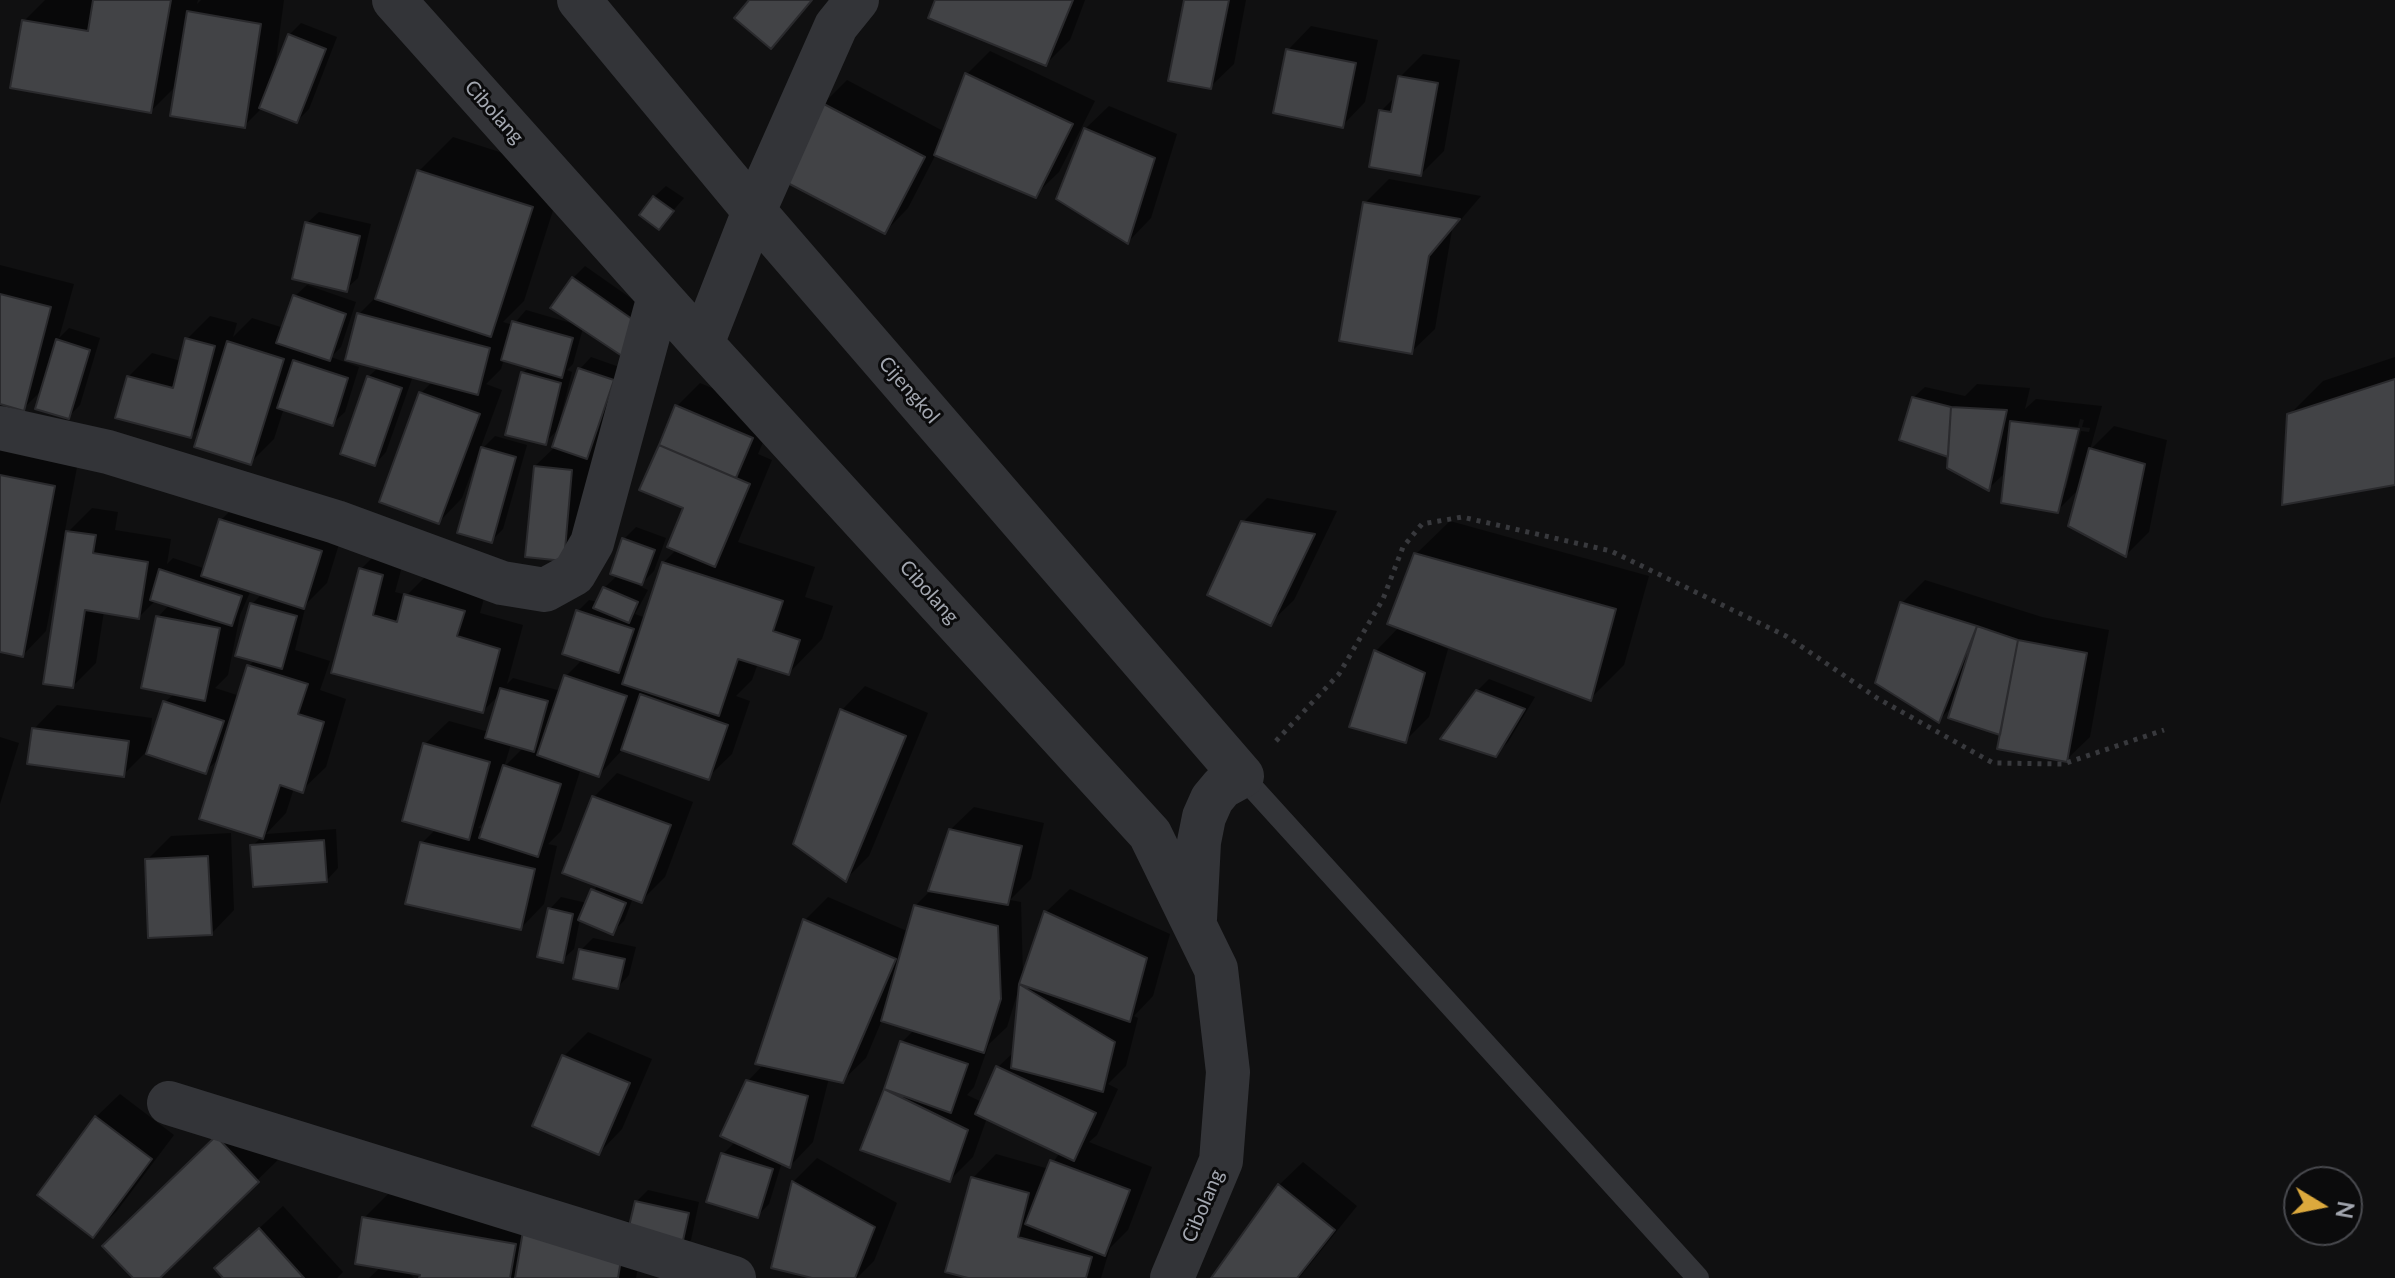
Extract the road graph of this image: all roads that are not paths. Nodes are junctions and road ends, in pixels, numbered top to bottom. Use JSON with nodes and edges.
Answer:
{"nodes":[{"id":1,"x":394,"y":0,"type":"edge"},
{"id":2,"x":579,"y":0,"type":"edge"},
{"id":3,"x":857,"y":0,"type":"edge"},
{"id":4,"x":754,"y":211,"type":"junction"},
{"id":5,"x":659,"y":296,"type":"junction"},
{"id":6,"x":702,"y":344,"type":"junction"},
{"id":7,"x":0,"y":428,"type":"edge"},
{"id":8,"x":1242,"y":776,"type":"junction"},
{"id":9,"x":1195,"y":922,"type":"junction"},
{"id":10,"x":169,"y":1103,"type":"dead end"},
{"id":11,"x":734,"y":1278,"type":"edge"},
{"id":12,"x":1172,"y":1278,"type":"edge"},
{"id":13,"x":1698,"y":1278,"type":"edge"}],
"edges":[{"from":1,"to":5,"type":"street","name":"Cibolang"},
{"from":2,"to":4,"type":"street","name":"Cijengkol"},
{"from":3,"to":4,"type":"street"},
{"from":4,"to":6,"type":"street"},
{"from":4,"to":8,"type":"street","name":"Cijengkol"},
{"from":5,"to":6,"type":"street","name":"Cibolang"},
{"from":5,"to":7,"type":"street"},
{"from":6,"to":9,"type":"street","name":"Cibolang"},
{"from":8,"to":9,"type":"street"},
{"from":8,"to":13,"type":"lane"},
{"from":9,"to":12,"type":"street","name":"Cibolang"},
{"from":10,"to":11,"type":"street"}]}
